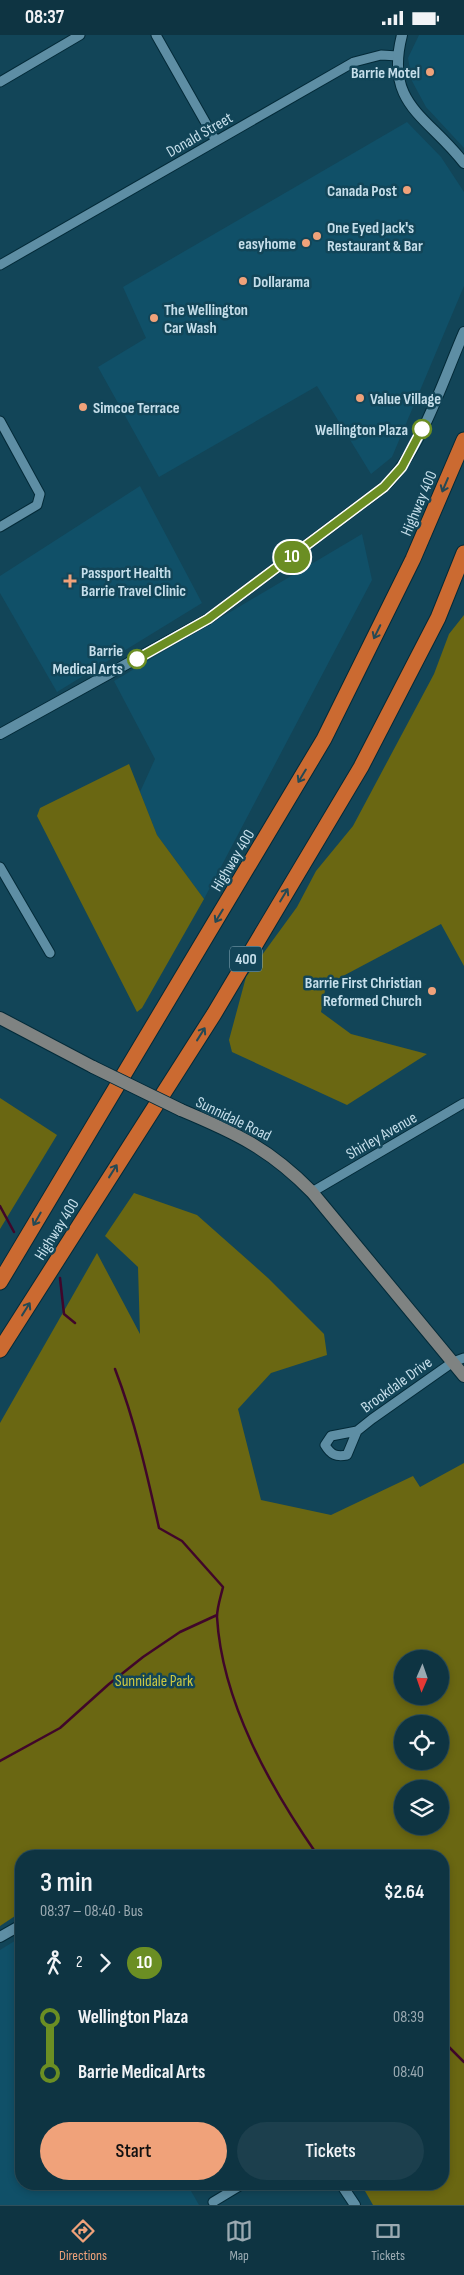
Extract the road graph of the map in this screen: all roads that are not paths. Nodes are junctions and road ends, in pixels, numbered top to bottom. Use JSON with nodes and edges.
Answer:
{"nodes":[{"id":1,"x":80,"y":35,"type":"edge"},
{"id":2,"x":156,"y":35,"type":"edge"},
{"id":3,"x":402,"y":35,"type":"edge"},
{"id":4,"x":398,"y":56,"type":"junction"},
{"id":5,"x":0,"y":82,"type":"edge"},
{"id":6,"x":216,"y":141,"type":"junction"},
{"id":7,"x":464,"y":163,"type":"edge"},
{"id":8,"x":0,"y":265,"type":"edge"},
{"id":9,"x":464,"y":332,"type":"edge"},
{"id":10,"x":0,"y":421,"type":"edge"},
{"id":11,"x":464,"y":440,"type":"edge"},
{"id":12,"x":0,"y":527,"type":"edge"},
{"id":13,"x":464,"y":553,"type":"edge"},
{"id":14,"x":0,"y":734,"type":"edge"},
{"id":15,"x":0,"y":867,"type":"edge"},
{"id":16,"x":50,"y":953,"type":"dead end"},
{"id":17,"x":0,"y":1018,"type":"edge"},
{"id":18,"x":464,"y":1103,"type":"edge"},
{"id":19,"x":312,"y":1192,"type":"junction"},
{"id":20,"x":0,"y":1282,"type":"edge"},
{"id":21,"x":0,"y":1350,"type":"edge"},
{"id":22,"x":458,"y":1360,"type":"edge"},
{"id":23,"x":464,"y":1376,"type":"edge"},
{"id":24,"x":357,"y":1431,"type":"dead end"},
{"id":25,"x":15,"y":1928,"type":"edge"},
{"id":26,"x":0,"y":1937,"type":"edge"},
{"id":27,"x":233,"y":2190,"type":"edge"},
{"id":28,"x":345,"y":2190,"type":"edge"},
{"id":29,"x":213,"y":2202,"type":"dead end"},
{"id":30,"x":355,"y":2205,"type":"edge"}],
"edges":[{"from":1,"to":5,"type":"street"},
{"from":2,"to":6,"type":"street"},
{"from":3,"to":4,"type":"street"},
{"from":4,"to":6,"type":"street","name":"Donald Street"},
{"from":4,"to":7,"type":"street"},
{"from":6,"to":8,"type":"street","name":"Donald Street"},
{"from":9,"to":14,"type":"street"},
{"from":10,"to":12,"type":"street"},
{"from":11,"to":20,"type":"highway","name":"Highway 400","one_way":true},
{"from":21,"to":13,"type":"highway","name":"Highway 400","number":"400","one_way":true},
{"from":15,"to":16,"type":"street"},
{"from":17,"to":19,"type":"main road","name":"Sunnidale Road","bridge":true},
{"from":18,"to":19,"type":"street","name":"Shirley Avenue"},
{"from":19,"to":22,"type":"main road","name":"Sunnidale Road"},
{"from":22,"to":23,"type":"main road","name":"Sunnidale Road"},
{"from":22,"to":24,"type":"street","name":"Brookdale Drive"},
{"from":25,"to":26,"type":"street"},
{"from":27,"to":29,"type":"street"},
{"from":28,"to":30,"type":"street"}]}
